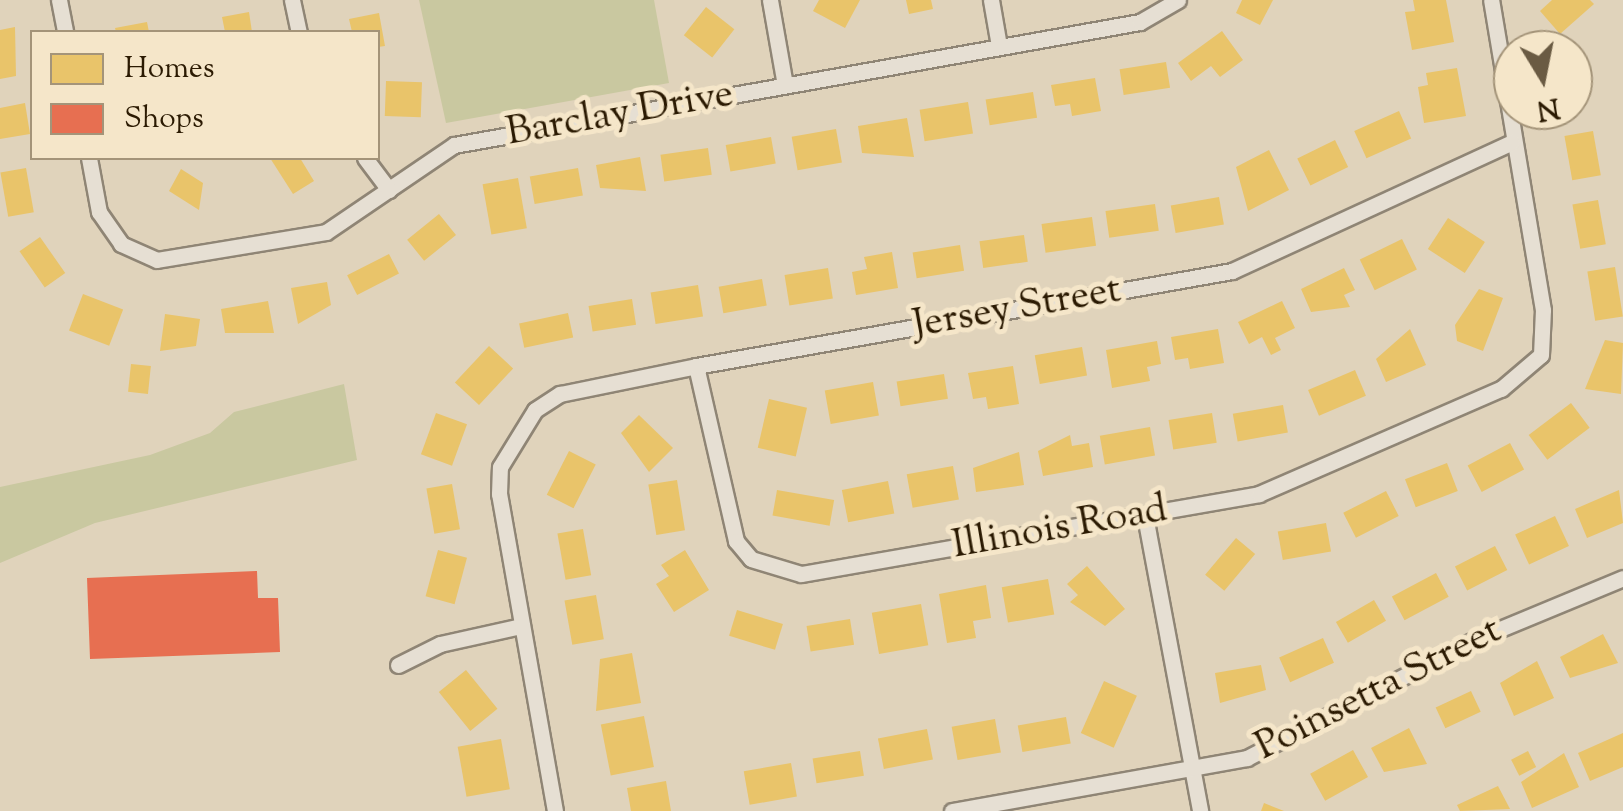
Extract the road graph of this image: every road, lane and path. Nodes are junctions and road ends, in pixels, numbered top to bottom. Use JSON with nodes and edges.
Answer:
{"nodes":[{"id":1,"x":59,"y":0,"type":"edge"},
{"id":2,"x":292,"y":0,"type":"edge"},
{"id":3,"x":770,"y":0,"type":"edge"},
{"id":4,"x":990,"y":0,"type":"edge"},
{"id":5,"x":1178,"y":0,"type":"edge"},
{"id":6,"x":1491,"y":0,"type":"edge"},
{"id":7,"x":65,"y":30,"type":"edge"},
{"id":8,"x":299,"y":30,"type":"edge"},
{"id":9,"x":999,"y":46,"type":"junction"},
{"id":10,"x":785,"y":86,"type":"junction"},
{"id":11,"x":1512,"y":142,"type":"junction"},
{"id":12,"x":89,"y":160,"type":"edge"},
{"id":13,"x":366,"y":160,"type":"edge"},
{"id":14,"x":389,"y":190,"type":"junction"},
{"id":15,"x":696,"y":366,"type":"junction"},
{"id":16,"x":1145,"y":516,"type":"junction"},
{"id":17,"x":1623,"y":578,"type":"edge"},
{"id":18,"x":521,"y":626,"type":"junction"},
{"id":19,"x":398,"y":665,"type":"dead end"},
{"id":20,"x":1192,"y":768,"type":"junction"},
{"id":21,"x":555,"y":811,"type":"edge"},
{"id":22,"x":952,"y":811,"type":"edge"},
{"id":23,"x":1200,"y":811,"type":"edge"}],
"edges":[{"from":1,"to":7,"type":"street"},
{"from":2,"to":8,"type":"street"},
{"from":3,"to":10,"type":"street"},
{"from":4,"to":9,"type":"street"},
{"from":5,"to":9,"type":"street","name":"Barclay Drive"},
{"from":6,"to":11,"type":"street"},
{"from":9,"to":10,"type":"street","name":"Barclay Drive"},
{"from":10,"to":14,"type":"street","name":"Barclay Drive"},
{"from":11,"to":15,"type":"street","name":"Jersey Street"},
{"from":11,"to":16,"type":"street","name":"Illinois Road"},
{"from":12,"to":14,"type":"street","name":"Barclay Drive"},
{"from":13,"to":14,"type":"street"},
{"from":15,"to":16,"type":"street","name":"Illinois Road"},
{"from":15,"to":18,"type":"street","name":"Jersey Street"},
{"from":16,"to":20,"type":"street"},
{"from":17,"to":20,"type":"street","name":"Poinsetta Street"},
{"from":18,"to":19,"type":"street"},
{"from":18,"to":21,"type":"street"},
{"from":20,"to":22,"type":"street","name":"Poinsetta Street"},
{"from":20,"to":23,"type":"street"}]}
